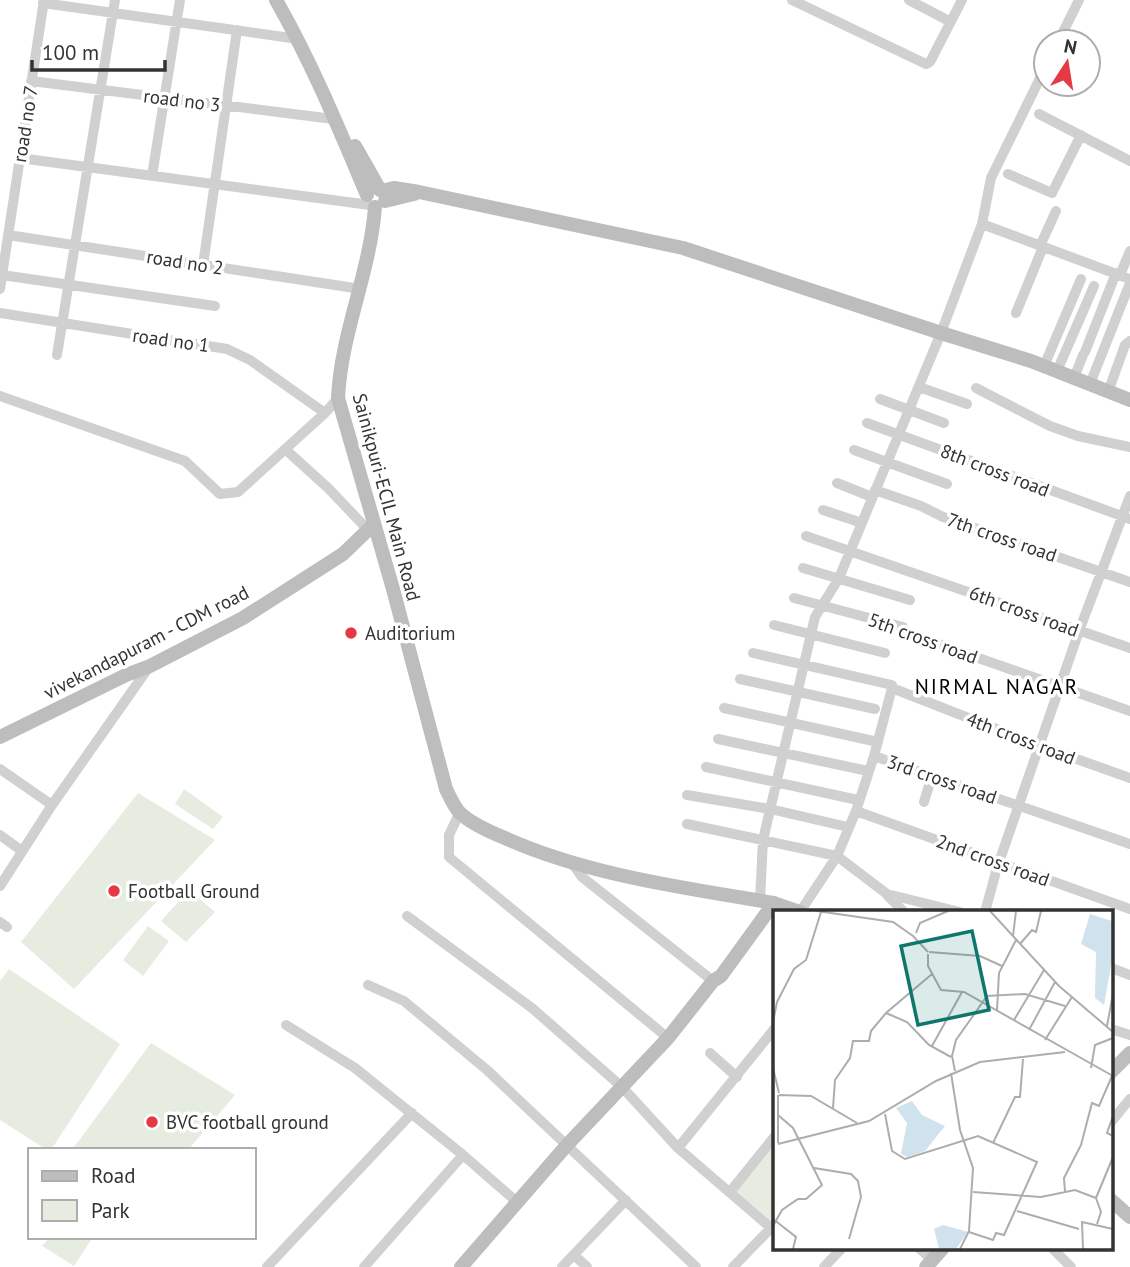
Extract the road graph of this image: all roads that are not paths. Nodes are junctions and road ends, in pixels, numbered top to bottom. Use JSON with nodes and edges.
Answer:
{"nodes":[{"id":1,"x":115,"y":0,"type":"edge"},
{"id":2,"x":180,"y":0,"type":"edge"},
{"id":3,"x":276,"y":0,"type":"edge"},
{"id":4,"x":792,"y":0,"type":"edge"},
{"id":5,"x":909,"y":0,"type":"edge"},
{"id":6,"x":962,"y":0,"type":"edge"},
{"id":7,"x":1079,"y":0,"type":"edge"},
{"id":8,"x":43,"y":1,"type":"edge"},
{"id":9,"x":113,"y":12,"type":"junction"},
{"id":10,"x":177,"y":22,"type":"junction"},
{"id":11,"x":951,"y":22,"type":"junction"},
{"id":12,"x":1065,"y":28,"type":"edge"},
{"id":13,"x":237,"y":30,"type":"junction"},
{"id":14,"x":298,"y":39,"type":"junction"},
{"id":15,"x":31,"y":81,"type":"junction"},
{"id":16,"x":101,"y":89,"type":"junction"},
{"id":17,"x":1032,"y":95,"type":"edge"},
{"id":18,"x":165,"y":97,"type":"junction"},
{"id":19,"x":327,"y":100,"type":"junction"},
{"id":20,"x":226,"y":105,"type":"junction"},
{"id":21,"x":1039,"y":114,"type":"dead end"},
{"id":22,"x":333,"y":119,"type":"junction"},
{"id":23,"x":1081,"y":135,"type":"junction"},
{"id":24,"x":20,"y":158,"type":"junction"},
{"id":25,"x":1130,"y":161,"type":"edge"},
{"id":26,"x":88,"y":167,"type":"junction"},
{"id":27,"x":1009,"y":174,"type":"dead end"},
{"id":28,"x":152,"y":176,"type":"junction"},
{"id":29,"x":215,"y":184,"type":"junction"},
{"id":30,"x":377,"y":198,"type":"junction"},
{"id":31,"x":1056,"y":211,"type":"dead end"},
{"id":32,"x":982,"y":225,"type":"junction"},
{"id":33,"x":8,"y":235,"type":"junction"},
{"id":34,"x":75,"y":245,"type":"junction"},
{"id":35,"x":1042,"y":246,"type":"junction"},
{"id":36,"x":1130,"y":251,"type":"edge"},
{"id":37,"x":203,"y":265,"type":"junction"},
{"id":38,"x":2,"y":275,"type":"junction"},
{"id":39,"x":1124,"y":278,"type":"edge"},
{"id":40,"x":1081,"y":279,"type":"dead end"},
{"id":41,"x":69,"y":285,"type":"junction"},
{"id":42,"x":1094,"y":286,"type":"dead end"},
{"id":43,"x":0,"y":289,"type":"edge"},
{"id":44,"x":361,"y":289,"type":"junction"},
{"id":45,"x":215,"y":306,"type":"dead end"},
{"id":46,"x":0,"y":313,"type":"edge"},
{"id":47,"x":1016,"y":313,"type":"dead end"},
{"id":48,"x":62,"y":323,"type":"junction"},
{"id":49,"x":941,"y":333,"type":"junction"},
{"id":50,"x":1130,"y":341,"type":"edge"},
{"id":51,"x":57,"y":355,"type":"dead end"},
{"id":52,"x":1051,"y":369,"type":"junction"},
{"id":53,"x":1074,"y":378,"type":"junction"},
{"id":54,"x":1090,"y":384,"type":"junction"},
{"id":55,"x":919,"y":387,"type":"junction"},
{"id":56,"x":976,"y":388,"type":"dead end"},
{"id":57,"x":1108,"y":391,"type":"junction"},
{"id":58,"x":0,"y":396,"type":"edge"},
{"id":59,"x":338,"y":398,"type":"junction"},
{"id":60,"x":880,"y":399,"type":"dead end"},
{"id":61,"x":1130,"y":400,"type":"edge"},
{"id":62,"x":967,"y":404,"type":"dead end"},
{"id":63,"x":909,"y":410,"type":"junction"},
{"id":64,"x":325,"y":414,"type":"junction"},
{"id":65,"x":867,"y":423,"type":"dead end"},
{"id":66,"x":944,"y":423,"type":"dead end"},
{"id":67,"x":898,"y":435,"type":"junction"},
{"id":68,"x":1130,"y":447,"type":"edge"},
{"id":69,"x":285,"y":449,"type":"junction"},
{"id":70,"x":854,"y":450,"type":"dead end"},
{"id":71,"x":887,"y":463,"type":"junction"},
{"id":72,"x":837,"y":483,"type":"dead end"},
{"id":73,"x":947,"y":484,"type":"dead end"},
{"id":74,"x":874,"y":493,"type":"junction"},
{"id":75,"x":1130,"y":496,"type":"edge"},
{"id":76,"x":823,"y":510,"type":"dead end"},
{"id":77,"x":1126,"y":518,"type":"edge"},
{"id":78,"x":862,"y":523,"type":"junction"},
{"id":79,"x":371,"y":528,"type":"junction"},
{"id":80,"x":806,"y":536,"type":"dead end"},
{"id":81,"x":849,"y":552,"type":"junction"},
{"id":82,"x":803,"y":568,"type":"dead end"},
{"id":83,"x":1101,"y":571,"type":"junction"},
{"id":84,"x":839,"y":578,"type":"junction"},
{"id":85,"x":1130,"y":582,"type":"edge"},
{"id":86,"x":794,"y":598,"type":"dead end"},
{"id":87,"x":910,"y":600,"type":"dead end"},
{"id":88,"x":823,"y":606,"type":"junction"},
{"id":89,"x":774,"y":625,"type":"dead end"},
{"id":90,"x":1079,"y":631,"type":"junction"},
{"id":91,"x":812,"y":634,"type":"junction"},
{"id":92,"x":1130,"y":648,"type":"edge"},
{"id":93,"x":753,"y":653,"type":"dead end"},
{"id":94,"x":885,"y":653,"type":"dead end"},
{"id":95,"x":805,"y":664,"type":"junction"},
{"id":96,"x":150,"y":666,"type":"junction"},
{"id":97,"x":740,"y":680,"type":"dead end"},
{"id":98,"x":1061,"y":687,"type":"junction"},
{"id":99,"x":892,"y":688,"type":"junction"},
{"id":100,"x":797,"y":692,"type":"junction"},
{"id":101,"x":724,"y":708,"type":"dead end"},
{"id":102,"x":875,"y":709,"type":"dead end"},
{"id":103,"x":1130,"y":711,"type":"edge"},
{"id":104,"x":790,"y":722,"type":"junction"},
{"id":105,"x":0,"y":737,"type":"edge"},
{"id":106,"x":718,"y":739,"type":"dead end"},
{"id":107,"x":878,"y":742,"type":"junction"},
{"id":108,"x":1040,"y":746,"type":"junction"},
{"id":109,"x":782,"y":752,"type":"junction"},
{"id":110,"x":874,"y":756,"type":"junction"},
{"id":111,"x":706,"y":767,"type":"dead end"},
{"id":112,"x":0,"y":769,"type":"edge"},
{"id":113,"x":868,"y":771,"type":"junction"},
{"id":114,"x":932,"y":776,"type":"junction"},
{"id":115,"x":1130,"y":778,"type":"edge"},
{"id":116,"x":776,"y":782,"type":"junction"},
{"id":117,"x":687,"y":795,"type":"dead end"},
{"id":118,"x":858,"y":800,"type":"junction"},
{"id":119,"x":924,"y":802,"type":"dead end"},
{"id":120,"x":52,"y":805,"type":"junction"},
{"id":121,"x":1019,"y":806,"type":"junction"},
{"id":122,"x":770,"y":809,"type":"junction"},
{"id":123,"x":856,"y":811,"type":"junction"},
{"id":124,"x":460,"y":812,"type":"junction"},
{"id":125,"x":687,"y":824,"type":"dead end"},
{"id":126,"x":848,"y":827,"type":"junction"},
{"id":127,"x":0,"y":835,"type":"edge"},
{"id":128,"x":762,"y":840,"type":"junction"},
{"id":129,"x":1130,"y":844,"type":"edge"},
{"id":130,"x":22,"y":851,"type":"junction"},
{"id":131,"x":836,"y":856,"type":"junction"},
{"id":132,"x":572,"y":863,"type":"junction"},
{"id":133,"x":999,"y":863,"type":"junction"},
{"id":134,"x":0,"y":886,"type":"edge"},
{"id":135,"x":887,"y":894,"type":"junction"},
{"id":136,"x":767,"y":902,"type":"junction"},
{"id":137,"x":1130,"y":909,"type":"edge"},
{"id":138,"x":793,"y":910,"type":"edge"},
{"id":139,"x":801,"y":910,"type":"edge"},
{"id":140,"x":902,"y":910,"type":"edge"},
{"id":141,"x":952,"y":910,"type":"edge"},
{"id":142,"x":986,"y":910,"type":"edge"},
{"id":143,"x":407,"y":916,"type":"dead end"},
{"id":144,"x":1112,"y":968,"type":"edge"},
{"id":145,"x":1130,"y":975,"type":"edge"},
{"id":146,"x":713,"y":981,"type":"junction"},
{"id":147,"x":368,"y":985,"type":"dead end"},
{"id":148,"x":286,"y":1025,"type":"dead end"},
{"id":149,"x":1112,"y":1029,"type":"edge"},
{"id":150,"x":773,"y":1031,"type":"edge"},
{"id":151,"x":1130,"y":1035,"type":"edge"},
{"id":152,"x":668,"y":1038,"type":"junction"},
{"id":153,"x":710,"y":1053,"type":"dead end"},
{"id":154,"x":1130,"y":1054,"type":"edge"},
{"id":155,"x":1112,"y":1071,"type":"edge"},
{"id":156,"x":737,"y":1077,"type":"junction"},
{"id":157,"x":622,"y":1087,"type":"junction"},
{"id":158,"x":1130,"y":1099,"type":"edge"},
{"id":159,"x":412,"y":1113,"type":"junction"},
{"id":160,"x":1112,"y":1121,"type":"edge"},
{"id":161,"x":773,"y":1138,"type":"edge"},
{"id":162,"x":567,"y":1145,"type":"junction"},
{"id":163,"x":678,"y":1148,"type":"junction"},
{"id":164,"x":463,"y":1155,"type":"junction"},
{"id":165,"x":730,"y":1192,"type":"junction"},
{"id":166,"x":626,"y":1200,"type":"junction"},
{"id":167,"x":517,"y":1202,"type":"junction"},
{"id":168,"x":773,"y":1226,"type":"edge"},
{"id":169,"x":840,"y":1250,"type":"edge"},
{"id":170,"x":941,"y":1250,"type":"edge"},
{"id":171,"x":1054,"y":1250,"type":"edge"},
{"id":172,"x":574,"y":1255,"type":"junction"},
{"id":173,"x":929,"y":1264,"type":"edge"},
{"id":174,"x":267,"y":1267,"type":"edge"},
{"id":175,"x":364,"y":1267,"type":"edge"},
{"id":176,"x":461,"y":1267,"type":"edge"},
{"id":177,"x":562,"y":1267,"type":"edge"},
{"id":178,"x":587,"y":1267,"type":"edge"},
{"id":179,"x":696,"y":1267,"type":"edge"},
{"id":180,"x":733,"y":1267,"type":"edge"},
{"id":181,"x":824,"y":1267,"type":"edge"},
{"id":182,"x":1071,"y":1267,"type":"edge"}],
"edges":[{"from":1,"to":9,"type":"street"},
{"from":2,"to":10,"type":"street"},
{"from":3,"to":14,"type":"street"},
{"from":4,"to":11,"type":"street"},
{"from":5,"to":11,"type":"street"},
{"from":6,"to":11,"type":"street"},
{"from":7,"to":12,"type":"street"},
{"from":8,"to":9,"type":"street"},
{"from":8,"to":15,"type":"street","name":"road no 7"},
{"from":9,"to":10,"type":"street"},
{"from":9,"to":16,"type":"street"},
{"from":10,"to":13,"type":"street"},
{"from":10,"to":18,"type":"street"},
{"from":13,"to":14,"type":"street"},
{"from":13,"to":20,"type":"street"},
{"from":14,"to":19,"type":"street"},
{"from":15,"to":16,"type":"street","name":"road no 3"},
{"from":15,"to":24,"type":"street","name":"road no 7"},
{"from":16,"to":18,"type":"street","name":"road no 3"},
{"from":16,"to":26,"type":"street"},
{"from":17,"to":32,"type":"street"},
{"from":18,"to":20,"type":"street","name":"road no 3"},
{"from":18,"to":28,"type":"street"},
{"from":19,"to":22,"type":"street"},
{"from":19,"to":30,"type":"street"},
{"from":20,"to":22,"type":"street","name":"road no 3"},
{"from":20,"to":29,"type":"street"},
{"from":21,"to":23,"type":"street"},
{"from":22,"to":30,"type":"street"},
{"from":23,"to":25,"type":"street"},
{"from":23,"to":27,"type":"street"},
{"from":24,"to":26,"type":"street"},
{"from":24,"to":33,"type":"street","name":"road no 7"},
{"from":26,"to":28,"type":"street"},
{"from":26,"to":34,"type":"street"},
{"from":28,"to":29,"type":"street"},
{"from":29,"to":30,"type":"street"},
{"from":29,"to":37,"type":"street"},
{"from":30,"to":44,"type":"street","name":"Sainikpuri-ECIL Main Road"},
{"from":30,"to":49,"type":"street"},
{"from":31,"to":35,"type":"street"},
{"from":32,"to":35,"type":"street"},
{"from":32,"to":49,"type":"street"},
{"from":33,"to":34,"type":"street","name":"road no 2"},
{"from":33,"to":38,"type":"street","name":"road no 7"},
{"from":34,"to":37,"type":"street","name":"road no 2"},
{"from":34,"to":41,"type":"street"},
{"from":35,"to":39,"type":"street"},
{"from":35,"to":47,"type":"street"},
{"from":36,"to":39,"type":"street"},
{"from":37,"to":44,"type":"street","name":"road no 2"},
{"from":38,"to":41,"type":"street"},
{"from":38,"to":43,"type":"street","name":"road no 7"},
{"from":39,"to":53,"type":"street"},
{"from":39,"to":54,"type":"street"},
{"from":40,"to":52,"type":"street"},
{"from":41,"to":45,"type":"street"},
{"from":41,"to":48,"type":"street"},
{"from":42,"to":52,"type":"street"},
{"from":44,"to":59,"type":"street","name":"Sainikpuri-ECIL Main Road"},
{"from":46,"to":48,"type":"street","name":"road no 1"},
{"from":48,"to":51,"type":"street"},
{"from":48,"to":64,"type":"street","name":"road no 1"},
{"from":49,"to":52,"type":"street"},
{"from":49,"to":55,"type":"street"},
{"from":50,"to":57,"type":"street"},
{"from":52,"to":53,"type":"street"},
{"from":53,"to":54,"type":"street"},
{"from":54,"to":57,"type":"street"},
{"from":55,"to":62,"type":"street"},
{"from":55,"to":63,"type":"street"},
{"from":56,"to":68,"type":"street"},
{"from":57,"to":61,"type":"street"},
{"from":58,"to":69,"type":"street"},
{"from":59,"to":64,"type":"street"},
{"from":59,"to":79,"type":"street","name":"Sainikpuri-ECIL Main Road"},
{"from":60,"to":63,"type":"street"},
{"from":63,"to":66,"type":"street"},
{"from":63,"to":67,"type":"street"},
{"from":64,"to":69,"type":"street"},
{"from":65,"to":67,"type":"street","name":"8th cross road"},
{"from":67,"to":71,"type":"street"},
{"from":67,"to":77,"type":"street","name":"8th cross road"},
{"from":69,"to":79,"type":"street"},
{"from":70,"to":71,"type":"street"},
{"from":71,"to":73,"type":"street"},
{"from":71,"to":74,"type":"street"},
{"from":72,"to":74,"type":"street","name":"7th cross road"},
{"from":74,"to":78,"type":"street"},
{"from":74,"to":83,"type":"street","name":"7th cross road"},
{"from":75,"to":77,"type":"street"},
{"from":76,"to":78,"type":"street"},
{"from":77,"to":83,"type":"street"},
{"from":78,"to":81,"type":"street"},
{"from":79,"to":96,"type":"street","name":"vivekandapuram - CDM road"},
{"from":79,"to":124,"type":"street","name":"Sainikpuri-ECIL Main Road"},
{"from":80,"to":81,"type":"street"},
{"from":81,"to":84,"type":"street"},
{"from":81,"to":90,"type":"street","name":"6th cross road"},
{"from":82,"to":84,"type":"street"},
{"from":83,"to":85,"type":"street","name":"7th cross road"},
{"from":83,"to":90,"type":"street"},
{"from":84,"to":87,"type":"street"},
{"from":84,"to":88,"type":"street"},
{"from":86,"to":88,"type":"street","name":"5th cross road"},
{"from":88,"to":91,"type":"street"},
{"from":88,"to":98,"type":"street","name":"5th cross road"},
{"from":89,"to":91,"type":"street"},
{"from":90,"to":92,"type":"street","name":"6th cross road"},
{"from":90,"to":98,"type":"street"},
{"from":91,"to":94,"type":"street"},
{"from":91,"to":95,"type":"street"},
{"from":93,"to":95,"type":"street","name":"4th cross road"},
{"from":95,"to":99,"type":"street","name":"4th cross road"},
{"from":95,"to":100,"type":"street"},
{"from":96,"to":105,"type":"street","name":"vivekandapuram - CDM road"},
{"from":96,"to":120,"type":"street"},
{"from":97,"to":100,"type":"street"},
{"from":98,"to":103,"type":"street","name":"5th cross road"},
{"from":98,"to":108,"type":"street"},
{"from":99,"to":107,"type":"street"},
{"from":99,"to":108,"type":"street","name":"4th cross road"},
{"from":100,"to":102,"type":"street"},
{"from":100,"to":104,"type":"street"},
{"from":101,"to":104,"type":"street"},
{"from":104,"to":107,"type":"street"},
{"from":104,"to":109,"type":"street"},
{"from":106,"to":109,"type":"street","name":"3rd cross road"},
{"from":107,"to":110,"type":"street"},
{"from":108,"to":115,"type":"street","name":"4th cross road"},
{"from":108,"to":121,"type":"street"},
{"from":109,"to":113,"type":"street","name":"3rd cross road"},
{"from":109,"to":116,"type":"street"},
{"from":110,"to":113,"type":"street","name":"3rd cross road"},
{"from":110,"to":114,"type":"street","name":"3rd cross road"},
{"from":111,"to":116,"type":"street"},
{"from":112,"to":120,"type":"street"},
{"from":113,"to":118,"type":"street"},
{"from":114,"to":119,"type":"street"},
{"from":114,"to":121,"type":"street","name":"3rd cross road"},
{"from":116,"to":118,"type":"street"},
{"from":116,"to":122,"type":"street"},
{"from":117,"to":122,"type":"street"},
{"from":118,"to":123,"type":"street"},
{"from":120,"to":130,"type":"street"},
{"from":121,"to":129,"type":"street","name":"3rd cross road"},
{"from":121,"to":133,"type":"street"},
{"from":122,"to":126,"type":"street"},
{"from":122,"to":128,"type":"street"},
{"from":123,"to":126,"type":"street"},
{"from":123,"to":133,"type":"street","name":"2nd cross road"},
{"from":124,"to":132,"type":"street"},
{"from":124,"to":152,"type":"street"},
{"from":125,"to":128,"type":"street"},
{"from":126,"to":131,"type":"street"},
{"from":127,"to":130,"type":"street"},
{"from":128,"to":131,"type":"street"},
{"from":128,"to":136,"type":"street"},
{"from":130,"to":134,"type":"street"},
{"from":131,"to":135,"type":"street"},
{"from":131,"to":139,"type":"street"},
{"from":132,"to":136,"type":"street"},
{"from":132,"to":146,"type":"street"},
{"from":133,"to":137,"type":"street","name":"2nd cross road"},
{"from":133,"to":142,"type":"street"},
{"from":135,"to":140,"type":"street"},
{"from":135,"to":141,"type":"street"},
{"from":136,"to":138,"type":"street"},
{"from":136,"to":146,"type":"street"},
{"from":143,"to":157,"type":"street"},
{"from":144,"to":145,"type":"street"},
{"from":146,"to":152,"type":"street"},
{"from":147,"to":162,"type":"street"},
{"from":148,"to":159,"type":"street"},
{"from":149,"to":151,"type":"street"},
{"from":150,"to":156,"type":"street"},
{"from":152,"to":157,"type":"street"},
{"from":153,"to":156,"type":"street"},
{"from":154,"to":155,"type":"street"},
{"from":156,"to":163,"type":"street"},
{"from":157,"to":162,"type":"street"},
{"from":157,"to":163,"type":"street"},
{"from":158,"to":160,"type":"street"},
{"from":159,"to":164,"type":"street"},
{"from":159,"to":174,"type":"street"},
{"from":161,"to":165,"type":"street"},
{"from":162,"to":166,"type":"street"},
{"from":162,"to":167,"type":"street"},
{"from":163,"to":165,"type":"street"},
{"from":164,"to":167,"type":"street"},
{"from":164,"to":175,"type":"street"},
{"from":165,"to":168,"type":"street"},
{"from":166,"to":172,"type":"street"},
{"from":166,"to":179,"type":"street"},
{"from":167,"to":176,"type":"street"},
{"from":168,"to":180,"type":"street"},
{"from":169,"to":181,"type":"street"},
{"from":170,"to":173,"type":"street"},
{"from":171,"to":182,"type":"street"},
{"from":172,"to":177,"type":"street"},
{"from":172,"to":178,"type":"street"}]}
